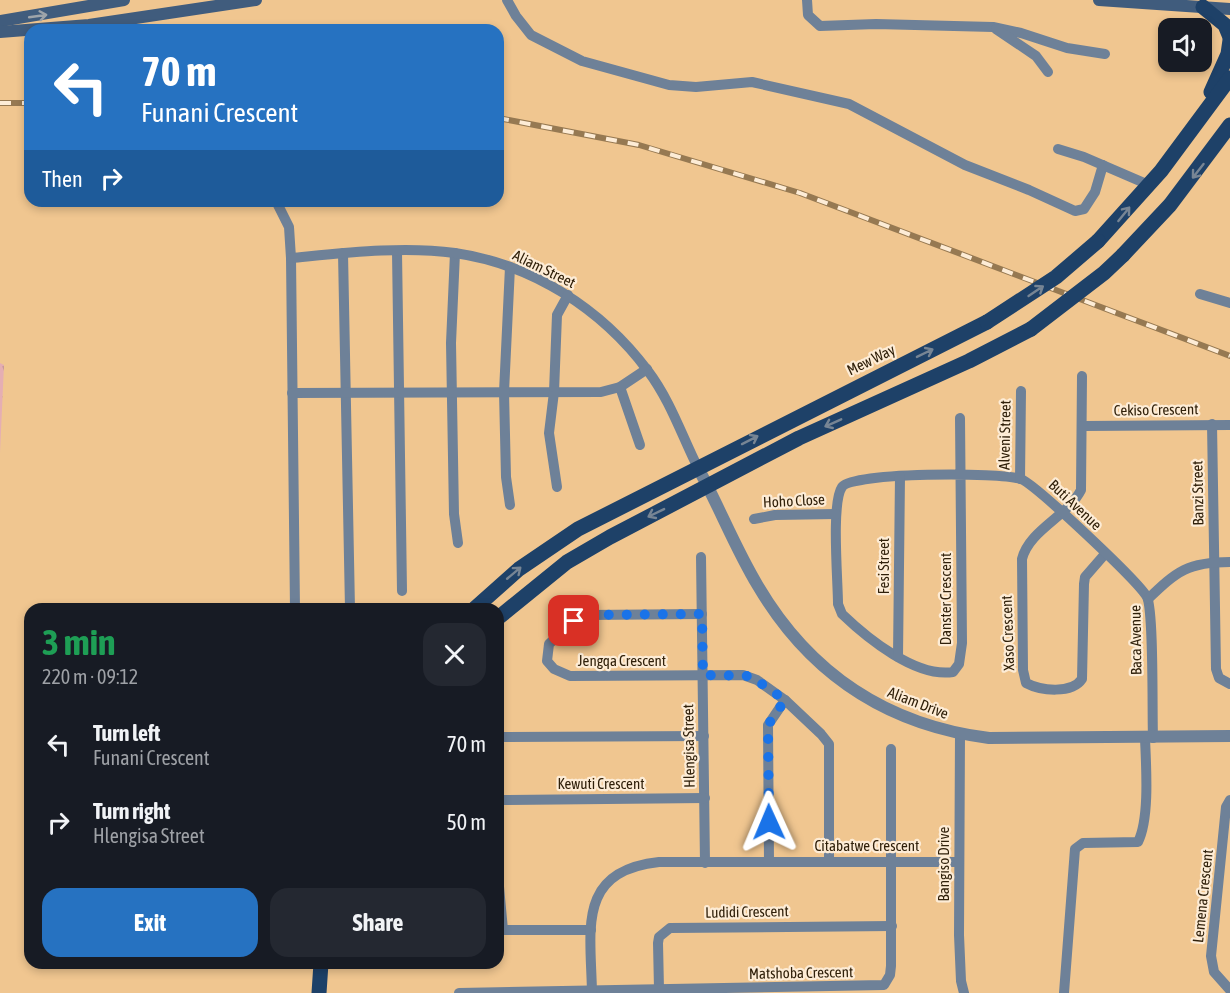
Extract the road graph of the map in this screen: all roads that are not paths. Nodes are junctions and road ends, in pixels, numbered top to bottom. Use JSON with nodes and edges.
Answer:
{"nodes":[{"id":1,"x":124,"y":0,"type":"edge"},
{"id":2,"x":256,"y":0,"type":"edge"},
{"id":3,"x":507,"y":0,"type":"edge"},
{"id":4,"x":807,"y":0,"type":"edge"},
{"id":5,"x":1099,"y":0,"type":"edge"},
{"id":6,"x":1203,"y":7,"type":"junction"},
{"id":7,"x":1230,"y":9,"type":"edge"},
{"id":8,"x":0,"y":21,"type":"edge"},
{"id":9,"x":96,"y":24,"type":"edge"},
{"id":10,"x":993,"y":27,"type":"junction"},
{"id":11,"x":24,"y":30,"type":"edge"},
{"id":12,"x":0,"y":32,"type":"edge"},
{"id":13,"x":1230,"y":39,"type":"edge"},
{"id":14,"x":1105,"y":54,"type":"dead end"},
{"id":15,"x":1048,"y":72,"type":"dead end"},
{"id":16,"x":1230,"y":78,"type":"edge"},
{"id":17,"x":1194,"y":128,"type":"junction"},
{"id":18,"x":1228,"y":134,"type":"edge"},
{"id":19,"x":1058,"y":149,"type":"dead end"},
{"id":20,"x":1102,"y":165,"type":"junction"},
{"id":21,"x":1149,"y":185,"type":"junction"},
{"id":22,"x":279,"y":207,"type":"edge"},
{"id":23,"x":397,"y":252,"type":"junction"},
{"id":24,"x":343,"y":253,"type":"junction"},
{"id":25,"x":455,"y":253,"type":"junction"},
{"id":26,"x":291,"y":258,"type":"junction"},
{"id":27,"x":510,"y":267,"type":"junction"},
{"id":28,"x":1200,"y":294,"type":"dead end"},
{"id":29,"x":568,"y":295,"type":"junction"},
{"id":30,"x":1230,"y":303,"type":"edge"},
{"id":31,"x":648,"y":369,"type":"junction"},
{"id":32,"x":1082,"y":376,"type":"dead end"},
{"id":33,"x":620,"y":387,"type":"junction"},
{"id":34,"x":1021,"y":391,"type":"dead end"},
{"id":35,"x":398,"y":392,"type":"junction"},
{"id":36,"x":453,"y":392,"type":"junction"},
{"id":37,"x":504,"y":392,"type":"junction"},
{"id":38,"x":554,"y":392,"type":"junction"},
{"id":39,"x":292,"y":393,"type":"junction"},
{"id":40,"x":345,"y":393,"type":"junction"},
{"id":41,"x":960,"y":418,"type":"dead end"},
{"id":42,"x":1212,"y":424,"type":"junction"},
{"id":43,"x":1230,"y":424,"type":"edge"},
{"id":44,"x":1083,"y":426,"type":"junction"},
{"id":45,"x":640,"y":445,"type":"dead end"},
{"id":46,"x":698,"y":468,"type":"junction"},
{"id":47,"x":961,"y":475,"type":"junction"},
{"id":48,"x":900,"y":476,"type":"junction"},
{"id":49,"x":1020,"y":479,"type":"junction"},
{"id":50,"x":708,"y":485,"type":"junction"},
{"id":51,"x":557,"y":487,"type":"dead end"},
{"id":52,"x":510,"y":505,"type":"dead end"},
{"id":53,"x":1062,"y":513,"type":"junction"},
{"id":54,"x":836,"y":514,"type":"junction"},
{"id":55,"x":754,"y":519,"type":"dead end"},
{"id":56,"x":458,"y":543,"type":"dead end"},
{"id":57,"x":1106,"y":554,"type":"junction"},
{"id":58,"x":701,"y":557,"type":"dead end"},
{"id":59,"x":1230,"y":561,"type":"edge"},
{"id":60,"x":1214,"y":562,"type":"junction"},
{"id":61,"x":402,"y":591,"type":"dead end"},
{"id":62,"x":1148,"y":599,"type":"junction"},
{"id":63,"x":294,"y":603,"type":"edge"},
{"id":64,"x":350,"y":603,"type":"edge"},
{"id":65,"x":481,"y":603,"type":"edge"},
{"id":66,"x":504,"y":613,"type":"edge"},
{"id":67,"x":702,"y":614,"type":"junction"},
{"id":68,"x":898,"y":657,"type":"junction"},
{"id":69,"x":703,"y":675,"type":"junction"},
{"id":70,"x":1230,"y":684,"type":"edge"},
{"id":71,"x":785,"y":700,"type":"junction"},
{"id":72,"x":960,"y":734,"type":"junction"},
{"id":73,"x":704,"y":736,"type":"junction"},
{"id":74,"x":1230,"y":736,"type":"edge"},
{"id":75,"x":504,"y":737,"type":"edge"},
{"id":76,"x":1149,"y":738,"type":"junction"},
{"id":77,"x":891,"y":749,"type":"dead end"},
{"id":78,"x":705,"y":798,"type":"junction"},
{"id":79,"x":504,"y":800,"type":"edge"},
{"id":80,"x":1230,"y":800,"type":"edge"},
{"id":81,"x":1226,"y":855,"type":"edge"},
{"id":82,"x":829,"y":861,"type":"junction"},
{"id":83,"x":891,"y":861,"type":"junction"},
{"id":84,"x":769,"y":862,"type":"junction"},
{"id":85,"x":959,"y":862,"type":"junction"},
{"id":86,"x":705,"y":863,"type":"junction"},
{"id":87,"x":892,"y":926,"type":"junction"},
{"id":88,"x":504,"y":930,"type":"edge"},
{"id":89,"x":591,"y":930,"type":"junction"},
{"id":90,"x":321,"y":969,"type":"edge"},
{"id":91,"x":658,"y":989,"type":"junction"},
{"id":92,"x":885,"y":989,"type":"edge"},
{"id":93,"x":1230,"y":990,"type":"edge"},
{"id":94,"x":592,"y":992,"type":"edge"},
{"id":95,"x":319,"y":993,"type":"edge"},
{"id":96,"x":459,"y":993,"type":"edge"},
{"id":97,"x":964,"y":993,"type":"edge"},
{"id":98,"x":1064,"y":993,"type":"edge"}],
"edges":[{"from":8,"to":1,"type":"main road","one_way":true},
{"from":2,"to":9,"type":"main road"},
{"from":3,"to":20,"type":"street"},
{"from":4,"to":10,"type":"street"},
{"from":5,"to":6,"type":"main road"},
{"from":6,"to":7,"type":"main road"},
{"from":6,"to":13,"type":"main road"},
{"from":10,"to":14,"type":"street"},
{"from":10,"to":15,"type":"street"},
{"from":11,"to":12,"type":"main road"},
{"from":13,"to":17,"type":"main road"},
{"from":16,"to":17,"type":"main road","name":"Mew Way"},
{"from":17,"to":21,"type":"main road","name":"Mew Way"},
{"from":18,"to":50,"type":"main road","one_way":true,"bridge":true},
{"from":19,"to":20,"type":"street"},
{"from":20,"to":21,"type":"street"},
{"from":46,"to":21,"type":"main road","name":"Mew Way","one_way":true,"bridge":true},
{"from":22,"to":26,"type":"street"},
{"from":23,"to":24,"type":"street","name":"Aliam Street"},
{"from":23,"to":25,"type":"street","name":"Aliam Street"},
{"from":23,"to":35,"type":"street"},
{"from":24,"to":26,"type":"street","name":"Aliam Street"},
{"from":24,"to":40,"type":"street"},
{"from":25,"to":27,"type":"street","name":"Aliam Street"},
{"from":25,"to":36,"type":"street"},
{"from":26,"to":39,"type":"street"},
{"from":27,"to":29,"type":"street","name":"Aliam Street"},
{"from":27,"to":37,"type":"street"},
{"from":28,"to":30,"type":"street"},
{"from":29,"to":31,"type":"street","name":"Aliam Street"},
{"from":29,"to":38,"type":"street"},
{"from":31,"to":33,"type":"street"},
{"from":31,"to":46,"type":"street","name":"Aliam Street"},
{"from":32,"to":44,"type":"street"},
{"from":33,"to":38,"type":"street"},
{"from":33,"to":45,"type":"street"},
{"from":34,"to":49,"type":"street","name":"Alveni Street"},
{"from":35,"to":36,"type":"street"},
{"from":35,"to":40,"type":"street"},
{"from":35,"to":61,"type":"street"},
{"from":36,"to":37,"type":"street"},
{"from":36,"to":56,"type":"street"},
{"from":37,"to":38,"type":"street"},
{"from":37,"to":52,"type":"street"},
{"from":38,"to":51,"type":"street"},
{"from":39,"to":40,"type":"street"},
{"from":39,"to":63,"type":"street"},
{"from":40,"to":64,"type":"street"},
{"from":41,"to":47,"type":"street"},
{"from":42,"to":43,"type":"street","name":"Cekiso Crescent"},
{"from":42,"to":44,"type":"street","name":"Cekiso Crescent"},
{"from":42,"to":60,"type":"street","name":"Banzi Street"},
{"from":44,"to":53,"type":"street"},
{"from":46,"to":50,"type":"street","name":"Aliam Drive"},
{"from":65,"to":46,"type":"main road","name":"Mew Way","one_way":true},
{"from":47,"to":48,"type":"street","name":"Buti Avenue"},
{"from":47,"to":49,"type":"street","name":"Buti Avenue"},
{"from":47,"to":68,"type":"street","name":"Danster Crescent"},
{"from":48,"to":54,"type":"street","name":"Buti Avenue"},
{"from":48,"to":68,"type":"street","name":"Fesi Street"},
{"from":49,"to":53,"type":"street","name":"Buti Avenue"},
{"from":50,"to":66,"type":"main road","one_way":true},
{"from":50,"to":72,"type":"street","name":"Aliam Drive"},
{"from":53,"to":57,"type":"street","name":"Buti Avenue"},
{"from":53,"to":57,"type":"street","name":"Xaso Crescent"},
{"from":54,"to":55,"type":"street","name":"Hoho Close"},
{"from":54,"to":68,"type":"street","name":"Danster Crescent"},
{"from":57,"to":62,"type":"street","name":"Buti Avenue"},
{"from":58,"to":67,"type":"street","name":"Hlengisa Street"},
{"from":59,"to":60,"type":"street","name":"Baca Avenue"},
{"from":60,"to":62,"type":"street","name":"Baca Avenue"},
{"from":60,"to":70,"type":"street","name":"Banzi Street"},
{"from":62,"to":76,"type":"street","name":"Baca Avenue"},
{"from":67,"to":69,"type":"street","name":"Hlengisa Street"},
{"from":67,"to":69,"type":"street","name":"Jengqa Crescent"},
{"from":69,"to":71,"type":"street"},
{"from":69,"to":73,"type":"street","name":"Hlengisa Street"},
{"from":71,"to":82,"type":"street"},
{"from":71,"to":84,"type":"street"},
{"from":72,"to":76,"type":"street","name":"Aliam Drive"},
{"from":72,"to":85,"type":"street","name":"Bangiso Drive"},
{"from":73,"to":75,"type":"street"},
{"from":73,"to":78,"type":"street","name":"Hlengisa Street"},
{"from":74,"to":76,"type":"street","name":"Aliam Drive"},
{"from":76,"to":98,"type":"street","name":"Baca Avenue"},
{"from":77,"to":83,"type":"street","name":"Matshoba Crescent"},
{"from":78,"to":79,"type":"street","name":"Kewuti Crescent"},
{"from":78,"to":86,"type":"street","name":"Hlengisa Street"},
{"from":80,"to":81,"type":"street","name":"Lemena Crescent"},
{"from":81,"to":93,"type":"street","name":"Lemena Crescent"},
{"from":82,"to":83,"type":"street","name":"Citabatwe Crescent"},
{"from":82,"to":84,"type":"street","name":"Citabatwe Crescent"},
{"from":83,"to":85,"type":"street","name":"Citabatwe Crescent"},
{"from":83,"to":87,"type":"street","name":"Matshoba Crescent"},
{"from":84,"to":86,"type":"street","name":"Citabatwe Crescent"},
{"from":85,"to":97,"type":"street","name":"Bangiso Drive"},
{"from":86,"to":89,"type":"street","name":"Citabatwe Crescent"},
{"from":87,"to":91,"type":"street","name":"Ludidi Crescent"},
{"from":87,"to":92,"type":"street","name":"Matshoba Crescent"},
{"from":88,"to":89,"type":"street"},
{"from":89,"to":94,"type":"street","name":"Citabatwe Crescent"},
{"from":90,"to":95,"type":"main road"},
{"from":91,"to":92,"type":"street","name":"Matshoba Crescent"},
{"from":91,"to":94,"type":"street","name":"Matshoba Crescent"},
{"from":94,"to":96,"type":"street","name":"Matshoba Crescent"}]}
